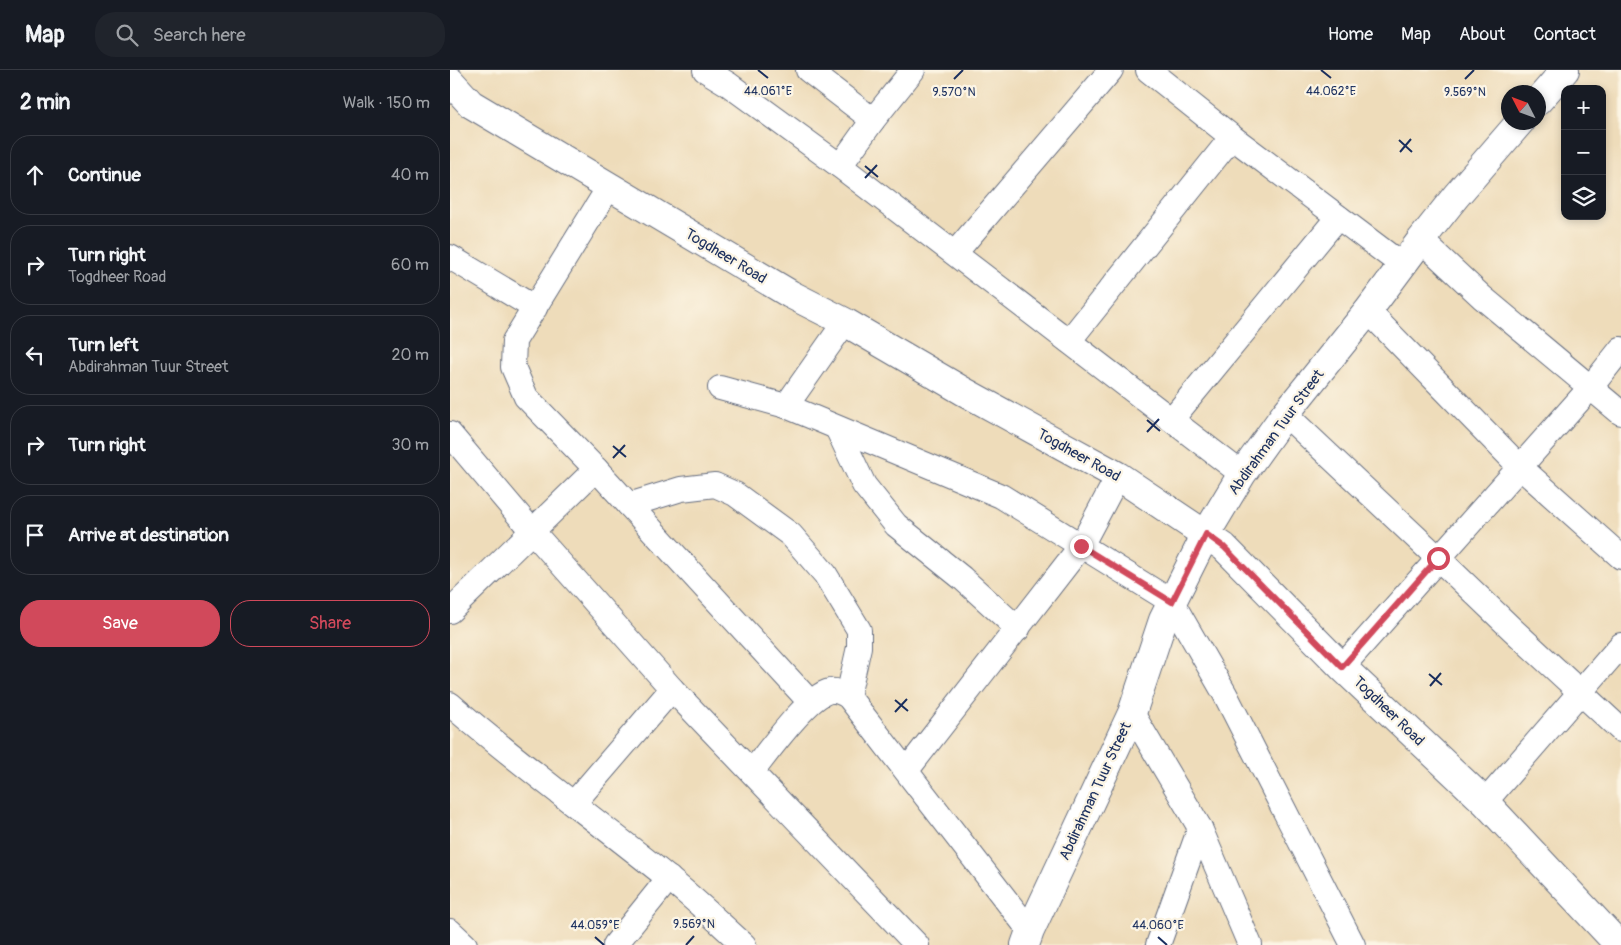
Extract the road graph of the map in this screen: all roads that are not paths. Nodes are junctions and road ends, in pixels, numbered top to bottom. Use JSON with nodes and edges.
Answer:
{"nodes":[{"id":1,"x":706,"y":70,"type":"edge"},
{"id":2,"x":808,"y":70,"type":"edge"},
{"id":3,"x":1111,"y":70,"type":"edge"},
{"id":4,"x":1148,"y":70,"type":"edge"},
{"id":5,"x":1565,"y":70,"type":"edge"},
{"id":6,"x":902,"y":74,"type":"edge"},
{"id":7,"x":733,"y":77,"type":"edge"},
{"id":8,"x":450,"y":81,"type":"edge"},
{"id":9,"x":1546,"y":92,"type":"edge"},
{"id":10,"x":874,"y":120,"type":"junction"},
{"id":11,"x":1513,"y":130,"type":"edge"},
{"id":12,"x":1232,"y":137,"type":"junction"},
{"id":13,"x":840,"y":166,"type":"junction"},
{"id":14,"x":610,"y":187,"type":"junction"},
{"id":15,"x":1338,"y":217,"type":"junction"},
{"id":16,"x":1421,"y":240,"type":"junction"},
{"id":17,"x":955,"y":253,"type":"junction"},
{"id":18,"x":450,"y":257,"type":"edge"},
{"id":19,"x":1402,"y":265,"type":"junction"},
{"id":20,"x":535,"y":308,"type":"junction"},
{"id":21,"x":1368,"y":311,"type":"junction"},
{"id":22,"x":846,"y":322,"type":"junction"},
{"id":23,"x":1069,"y":341,"type":"junction"},
{"id":24,"x":1621,"y":349,"type":"edge"},
{"id":25,"x":1591,"y":387,"type":"junction"},
{"id":26,"x":720,"y":388,"type":"dead end"},
{"id":27,"x":786,"y":406,"type":"junction"},
{"id":28,"x":1621,"y":413,"type":"edge"},
{"id":29,"x":1286,"y":414,"type":"junction"},
{"id":30,"x":1172,"y":419,"type":"junction"},
{"id":31,"x":837,"y":428,"type":"junction"},
{"id":32,"x":450,"y":434,"type":"edge"},
{"id":33,"x":1520,"y":467,"type":"junction"},
{"id":34,"x":596,"y":469,"type":"junction"},
{"id":35,"x":1242,"y":474,"type":"junction"},
{"id":36,"x":1118,"y":476,"type":"junction"},
{"id":37,"x":630,"y":505,"type":"junction"},
{"id":38,"x":532,"y":531,"type":"junction"},
{"id":39,"x":1206,"y":534,"type":"junction"},
{"id":40,"x":1081,"y":546,"type":"junction"},
{"id":41,"x":1621,"y":557,"type":"edge"},
{"id":42,"x":1438,"y":558,"type":"junction"},
{"id":43,"x":453,"y":602,"type":"edge"},
{"id":44,"x":1172,"y":602,"type":"junction"},
{"id":45,"x":1018,"y":630,"type":"junction"},
{"id":46,"x":1621,"y":645,"type":"edge"},
{"id":47,"x":1342,"y":667,"type":"junction"},
{"id":48,"x":672,"y":689,"type":"junction"},
{"id":49,"x":1579,"y":692,"type":"junction"},
{"id":50,"x":848,"y":696,"type":"junction"},
{"id":51,"x":810,"y":702,"type":"junction"},
{"id":52,"x":450,"y":704,"type":"edge"},
{"id":53,"x":1132,"y":712,"type":"junction"},
{"id":54,"x":1621,"y":730,"type":"edge"},
{"id":55,"x":907,"y":770,"type":"junction"},
{"id":56,"x":752,"y":772,"type":"junction"},
{"id":57,"x":1485,"y":802,"type":"junction"},
{"id":58,"x":574,"y":803,"type":"junction"},
{"id":59,"x":1200,"y":828,"type":"junction"},
{"id":60,"x":670,"y":878,"type":"junction"},
{"id":61,"x":450,"y":931,"type":"edge"},
{"id":62,"x":1028,"y":938,"type":"edge"},
{"id":63,"x":465,"y":945,"type":"edge"},
{"id":64,"x":615,"y":945,"type":"edge"},
{"id":65,"x":744,"y":945,"type":"edge"},
{"id":66,"x":917,"y":945,"type":"edge"},
{"id":67,"x":1158,"y":945,"type":"edge"},
{"id":68,"x":1250,"y":945,"type":"edge"},
{"id":69,"x":1353,"y":945,"type":"edge"},
{"id":70,"x":1619,"y":945,"type":"edge"}],
"edges":[{"from":1,"to":7,"type":"street"},
{"from":2,"to":10,"type":"street"},
{"from":3,"to":17,"type":"street"},
{"from":4,"to":12,"type":"street"},
{"from":5,"to":9,"type":"street"},
{"from":6,"to":10,"type":"street"},
{"from":7,"to":13,"type":"street"},
{"from":8,"to":14,"type":"street","name":"Togdheer Road"},
{"from":10,"to":13,"type":"street"},
{"from":11,"to":16,"type":"street","name":"Abdirahman Tuur Street"},
{"from":12,"to":15,"type":"street"},
{"from":12,"to":23,"type":"street"},
{"from":13,"to":17,"type":"street"},
{"from":14,"to":20,"type":"street"},
{"from":14,"to":22,"type":"street","name":"Togdheer Road"},
{"from":15,"to":19,"type":"street"},
{"from":15,"to":30,"type":"street"},
{"from":16,"to":19,"type":"street","name":"Abdirahman Tuur Street"},
{"from":16,"to":25,"type":"street"},
{"from":17,"to":23,"type":"street"},
{"from":18,"to":20,"type":"street"},
{"from":19,"to":21,"type":"street","name":"Abdirahman Tuur Street"},
{"from":20,"to":34,"type":"street"},
{"from":21,"to":29,"type":"street","name":"Abdirahman Tuur Street"},
{"from":21,"to":33,"type":"street"},
{"from":22,"to":27,"type":"street"},
{"from":22,"to":36,"type":"street","name":"Togdheer Road"},
{"from":23,"to":30,"type":"street"},
{"from":24,"to":25,"type":"street"},
{"from":25,"to":28,"type":"street"},
{"from":25,"to":33,"type":"street"},
{"from":26,"to":27,"type":"street"},
{"from":27,"to":31,"type":"street"},
{"from":29,"to":35,"type":"street","name":"Abdirahman Tuur Street"},
{"from":29,"to":42,"type":"street"},
{"from":30,"to":35,"type":"street"},
{"from":31,"to":40,"type":"street"},
{"from":31,"to":45,"type":"street"},
{"from":32,"to":38,"type":"street"},
{"from":33,"to":41,"type":"street"},
{"from":33,"to":42,"type":"street"},
{"from":34,"to":37,"type":"street"},
{"from":34,"to":38,"type":"street"},
{"from":35,"to":39,"type":"street","name":"Abdirahman Tuur Street"},
{"from":36,"to":39,"type":"street","name":"Togdheer Road"},
{"from":36,"to":40,"type":"street"},
{"from":37,"to":50,"type":"street"},
{"from":37,"to":51,"type":"street"},
{"from":38,"to":43,"type":"street"},
{"from":38,"to":48,"type":"street"},
{"from":39,"to":44,"type":"street","name":"Abdirahman Tuur Street"},
{"from":39,"to":47,"type":"street","name":"Togdheer Road"},
{"from":40,"to":44,"type":"street"},
{"from":40,"to":45,"type":"street"},
{"from":42,"to":47,"type":"street"},
{"from":42,"to":49,"type":"street"},
{"from":44,"to":53,"type":"street","name":"Abdirahman Tuur Street"},
{"from":44,"to":69,"type":"street"},
{"from":45,"to":55,"type":"street"},
{"from":46,"to":49,"type":"street"},
{"from":47,"to":57,"type":"street","name":"Togdheer Road"},
{"from":48,"to":56,"type":"street"},
{"from":48,"to":58,"type":"street"},
{"from":49,"to":54,"type":"street"},
{"from":49,"to":57,"type":"street"},
{"from":50,"to":51,"type":"street"},
{"from":50,"to":55,"type":"street"},
{"from":51,"to":56,"type":"street"},
{"from":52,"to":58,"type":"street"},
{"from":53,"to":59,"type":"street"},
{"from":53,"to":62,"type":"street","name":"Abdirahman Tuur Street"},
{"from":55,"to":62,"type":"street"},
{"from":56,"to":66,"type":"street"},
{"from":57,"to":70,"type":"street","name":"Togdheer Road"},
{"from":58,"to":60,"type":"street"},
{"from":59,"to":67,"type":"street"},
{"from":59,"to":68,"type":"street"},
{"from":60,"to":64,"type":"street"},
{"from":60,"to":65,"type":"street"},
{"from":61,"to":63,"type":"street"}]}
